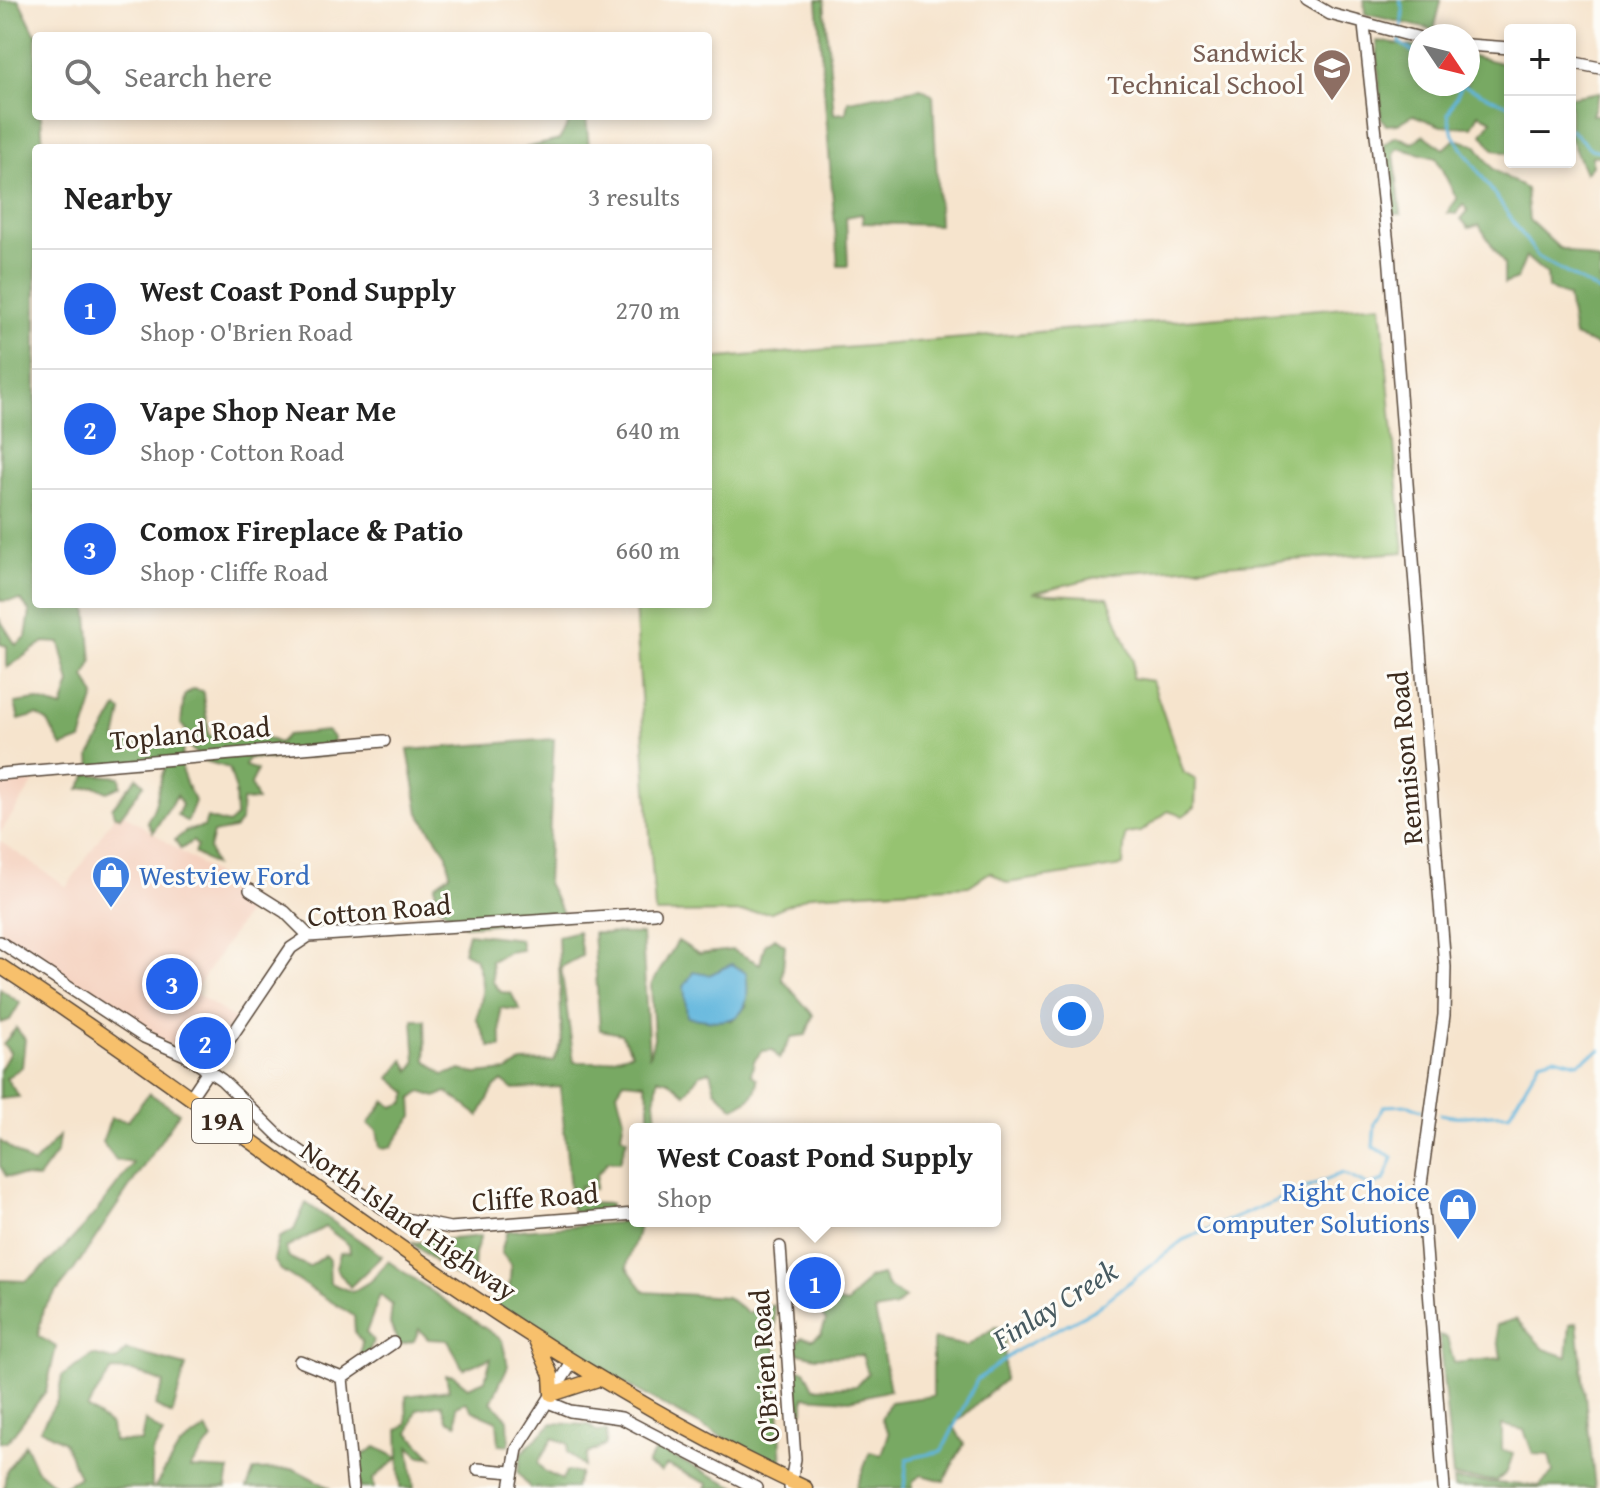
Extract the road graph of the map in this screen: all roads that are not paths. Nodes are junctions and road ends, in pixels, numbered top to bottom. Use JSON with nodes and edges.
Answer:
{"nodes":[{"id":1,"x":1306,"y":0,"type":"edge"},
{"id":2,"x":1364,"y":25,"type":"junction"},
{"id":3,"x":1408,"y":35,"type":"edge"},
{"id":4,"x":1480,"y":46,"type":"edge"},
{"id":5,"x":1504,"y":48,"type":"edge"},
{"id":6,"x":1576,"y":63,"type":"edge"},
{"id":7,"x":1600,"y":68,"type":"edge"},
{"id":8,"x":384,"y":741,"type":"dead end"},
{"id":9,"x":0,"y":774,"type":"edge"},
{"id":10,"x":250,"y":890,"type":"dead end"},
{"id":11,"x":655,"y":913,"type":"dead end"},
{"id":12,"x":309,"y":936,"type":"junction"},
{"id":13,"x":0,"y":942,"type":"edge"},
{"id":14,"x":0,"y":966,"type":"edge"},
{"id":15,"x":209,"y":1071,"type":"junction"},
{"id":16,"x":190,"y":1098,"type":"junction"},
{"id":17,"x":629,"y":1214,"type":"edge"},
{"id":18,"x":780,"y":1247,"type":"dead end"},
{"id":19,"x":536,"y":1340,"type":"junction"},
{"id":20,"x":393,"y":1343,"type":"dead end"},
{"id":21,"x":300,"y":1361,"type":"dead end"},
{"id":22,"x":572,"y":1363,"type":"junction"},
{"id":23,"x":342,"y":1378,"type":"junction"},
{"id":24,"x":598,"y":1379,"type":"junction"},
{"id":25,"x":550,"y":1398,"type":"junction"},
{"id":26,"x":478,"y":1469,"type":"dead end"},
{"id":27,"x":511,"y":1472,"type":"junction"},
{"id":28,"x":796,"y":1486,"type":"edge"},
{"id":29,"x":353,"y":1488,"type":"edge"},
{"id":30,"x":510,"y":1488,"type":"edge"},
{"id":31,"x":756,"y":1488,"type":"edge"},
{"id":32,"x":1444,"y":1488,"type":"edge"}],
"edges":[{"from":1,"to":2,"type":"street"},
{"from":2,"to":3,"type":"street"},
{"from":2,"to":32,"type":"street","name":"Rennison Road"},
{"from":4,"to":5,"type":"street"},
{"from":6,"to":7,"type":"street"},
{"from":8,"to":9,"type":"street","name":"Topland Road"},
{"from":10,"to":12,"type":"street"},
{"from":11,"to":12,"type":"street","name":"Cotton Road"},
{"from":12,"to":15,"type":"street","name":"Cotton Road"},
{"from":13,"to":15,"type":"street","name":"Cliffe Road"},
{"from":14,"to":16,"type":"main road","name":"North Island Highway","number":"19A"},
{"from":15,"to":16,"type":"street","name":"Cotton Road"},
{"from":15,"to":17,"type":"street","name":"Cliffe Road"},
{"from":16,"to":19,"type":"main road","name":"North Island Highway","number":"19A"},
{"from":18,"to":28,"type":"street","name":"O'Brien Road"},
{"from":19,"to":22,"type":"main road","name":"North Island Highway","number":"19A"},
{"from":19,"to":25,"type":"main road"},
{"from":20,"to":23,"type":"street"},
{"from":21,"to":23,"type":"street"},
{"from":22,"to":24,"type":"main road","name":"North Island Highway","number":"19A"},
{"from":22,"to":25,"type":"street"},
{"from":23,"to":29,"type":"street"},
{"from":24,"to":25,"type":"main road"},
{"from":24,"to":28,"type":"main road","name":"North Island Highway","number":"19A"},
{"from":25,"to":27,"type":"street"},
{"from":25,"to":31,"type":"street"},
{"from":26,"to":27,"type":"street"},
{"from":27,"to":30,"type":"street"}]}
